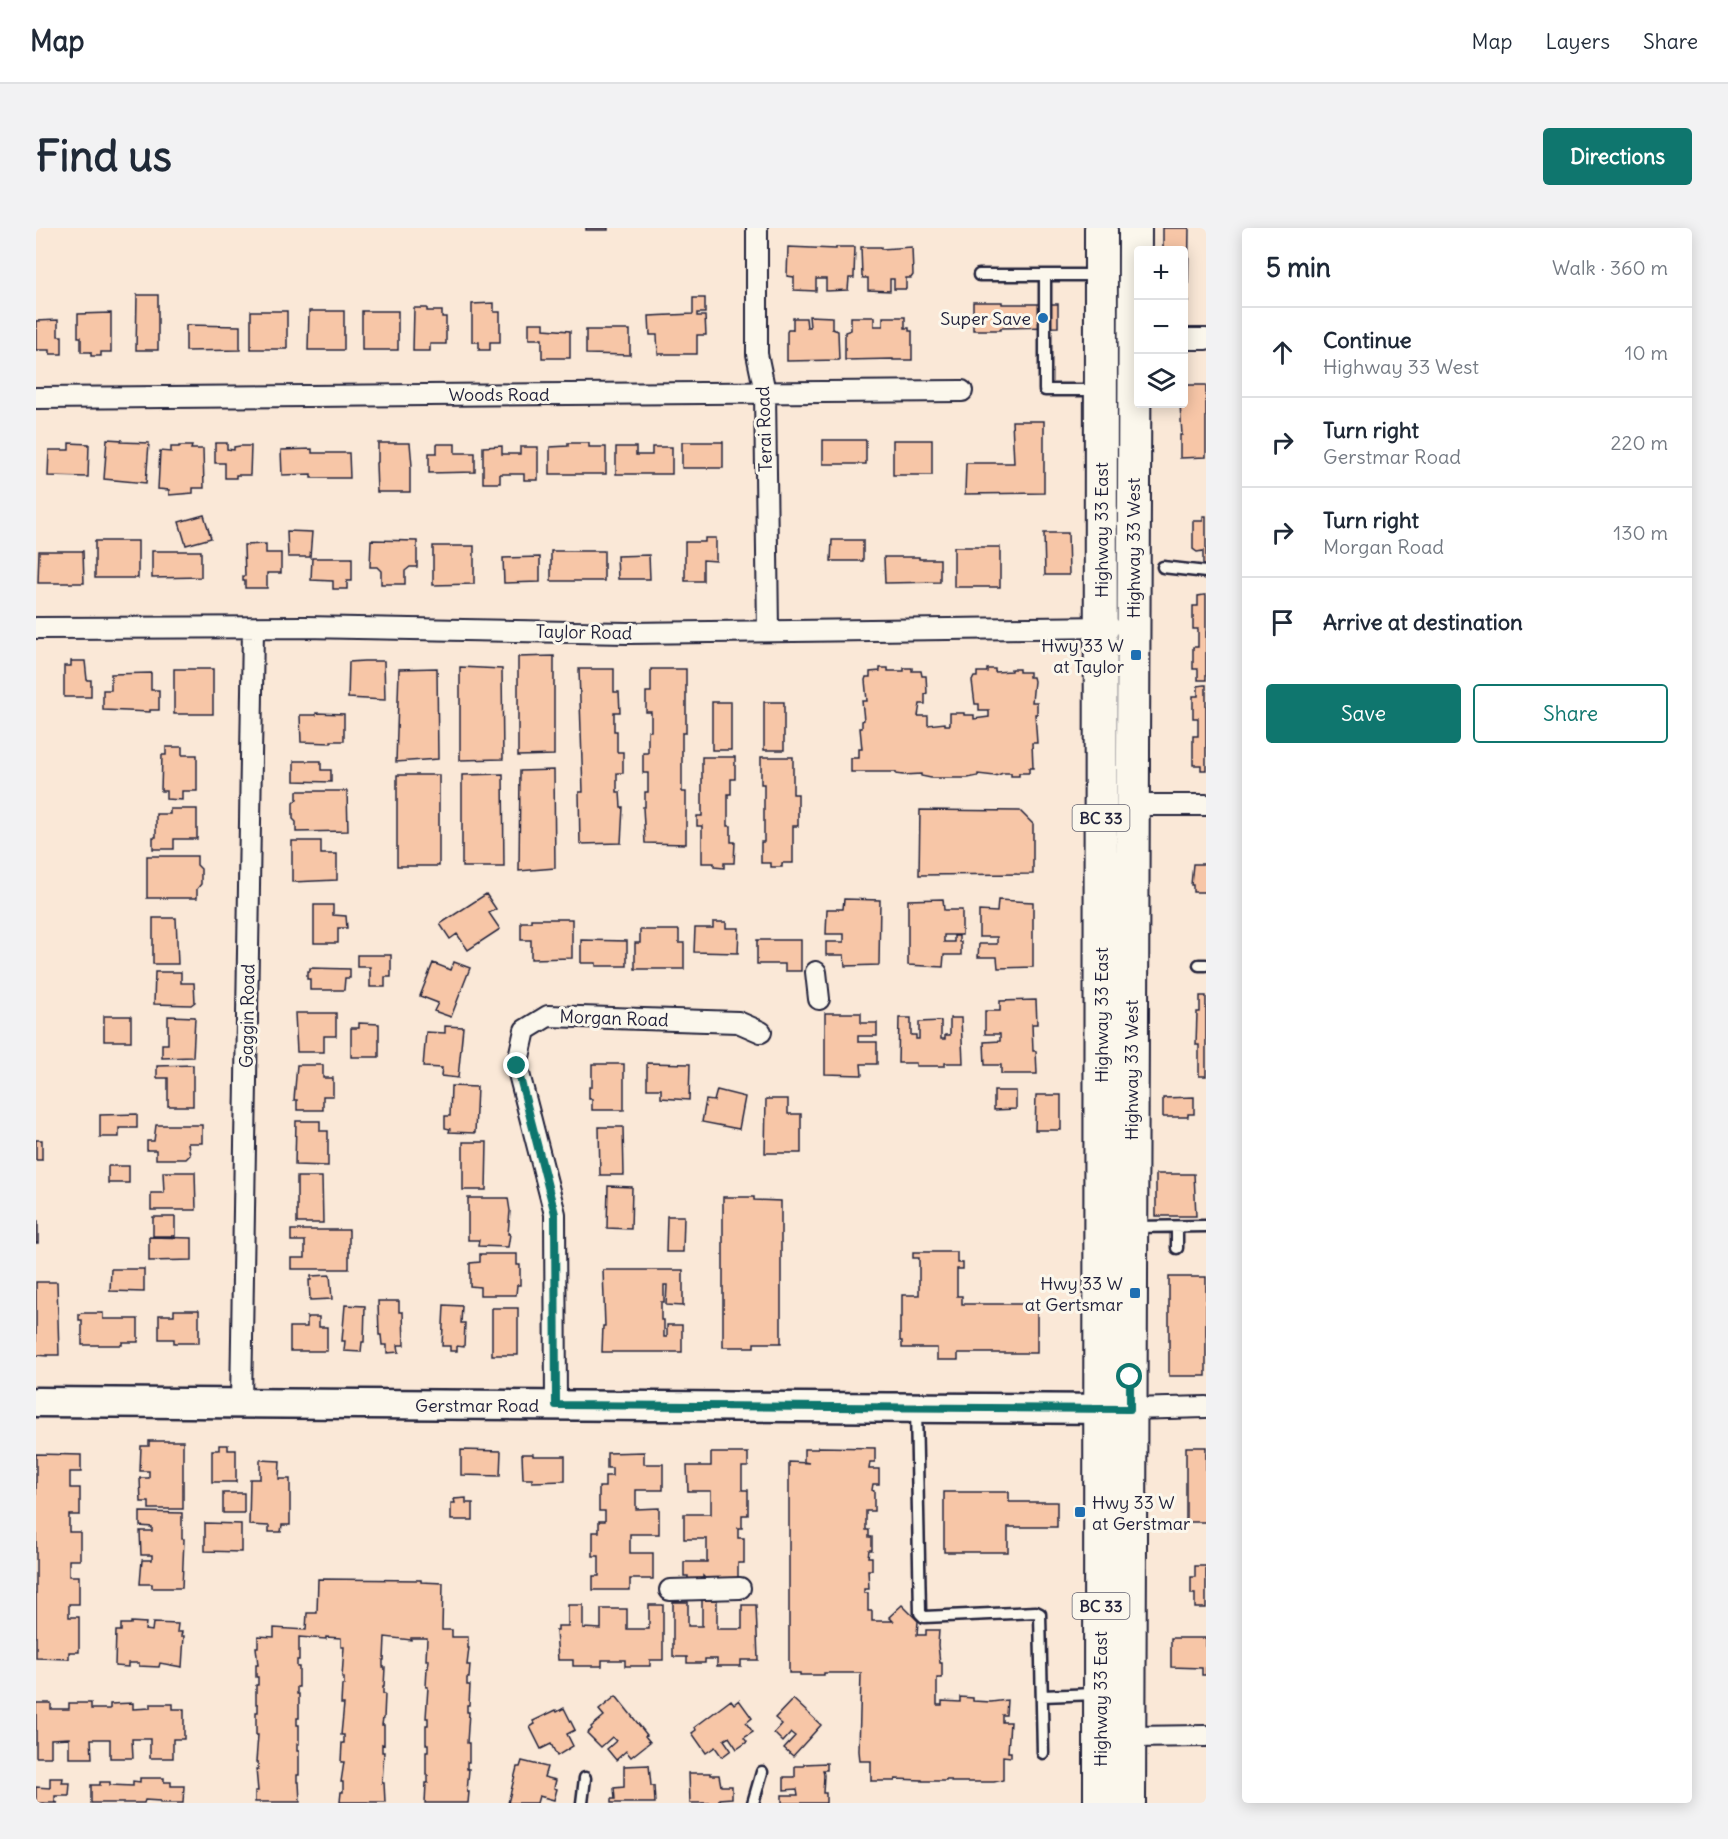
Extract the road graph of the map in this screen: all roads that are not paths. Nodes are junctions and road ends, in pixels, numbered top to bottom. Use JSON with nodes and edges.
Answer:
{"nodes":[{"id":1,"x":758,"y":228,"type":"edge"},
{"id":2,"x":1101,"y":228,"type":"edge"},
{"id":3,"x":1111,"y":228,"type":"edge"},
{"id":4,"x":1135,"y":228,"type":"edge"},
{"id":5,"x":979,"y":275,"type":"dead end"},
{"id":6,"x":1045,"y":275,"type":"junction"},
{"id":7,"x":1088,"y":275,"type":"dead end"},
{"id":8,"x":1136,"y":300,"type":"edge"},
{"id":9,"x":1134,"y":336,"type":"edge"},
{"id":10,"x":1188,"y":339,"type":"edge"},
{"id":11,"x":1206,"y":339,"type":"edge"},
{"id":12,"x":1134,"y":344,"type":"edge"},
{"id":13,"x":1118,"y":390,"type":"junction"},
{"id":14,"x":962,"y":391,"type":"dead end"},
{"id":15,"x":765,"y":392,"type":"junction"},
{"id":16,"x":36,"y":398,"type":"edge"},
{"id":17,"x":1163,"y":567,"type":"dead end"},
{"id":18,"x":1206,"y":572,"type":"edge"},
{"id":19,"x":1101,"y":627,"type":"junction"},
{"id":20,"x":1133,"y":627,"type":"junction"},
{"id":21,"x":36,"y":628,"type":"edge"},
{"id":22,"x":253,"y":628,"type":"junction"},
{"id":23,"x":768,"y":631,"type":"junction"},
{"id":24,"x":1132,"y":805,"type":"junction"},
{"id":25,"x":1206,"y":805,"type":"edge"},
{"id":26,"x":816,"y":972,"type":"dead end"},
{"id":27,"x":819,"y":999,"type":"dead end"},
{"id":28,"x":761,"y":1032,"type":"dead end"},
{"id":29,"x":1206,"y":1226,"type":"edge"},
{"id":30,"x":1131,"y":1227,"type":"junction"},
{"id":31,"x":1177,"y":1227,"type":"junction"},
{"id":32,"x":1177,"y":1248,"type":"dead end"},
{"id":33,"x":36,"y":1402,"type":"edge"},
{"id":34,"x":241,"y":1404,"type":"junction"},
{"id":35,"x":556,"y":1405,"type":"junction"},
{"id":36,"x":916,"y":1407,"type":"junction"},
{"id":37,"x":1206,"y":1407,"type":"edge"},
{"id":38,"x":1115,"y":1408,"type":"junction"},
{"id":39,"x":740,"y":1588,"type":"dead end"},
{"id":40,"x":670,"y":1590,"type":"dead end"},
{"id":41,"x":1115,"y":1693,"type":"junction"},
{"id":42,"x":1042,"y":1696,"type":"junction"},
{"id":43,"x":1206,"y":1736,"type":"edge"},
{"id":44,"x":1130,"y":1737,"type":"junction"},
{"id":45,"x":1043,"y":1753,"type":"dead end"},
{"id":46,"x":762,"y":1772,"type":"dead end"},
{"id":47,"x":585,"y":1778,"type":"dead end"},
{"id":48,"x":582,"y":1803,"type":"edge"},
{"id":49,"x":753,"y":1803,"type":"edge"},
{"id":50,"x":1100,"y":1803,"type":"edge"},
{"id":51,"x":1129,"y":1803,"type":"edge"}],
"edges":[{"from":1,"to":15,"type":"street","name":"Terai Road"},
{"from":2,"to":13,"type":"main road","name":"Highway 33 East","number":"BC 33"},
{"from":3,"to":9,"type":"main road"},
{"from":4,"to":8,"type":"main road","name":"Highway 33 West","number":"BC 33"},
{"from":5,"to":6,"type":"lane"},
{"from":6,"to":7,"type":"lane"},
{"from":6,"to":13,"type":"lane"},
{"from":10,"to":11,"type":"street"},
{"from":12,"to":13,"type":"main road","name":"Highway 33 West","number":"BC 33"},
{"from":13,"to":19,"type":"main road","name":"Highway 33 East","number":"BC 33"},
{"from":13,"to":20,"type":"main road","name":"Highway 33 West","number":"BC 33"},
{"from":14,"to":15,"type":"street","name":"Woods Road"},
{"from":15,"to":16,"type":"street","name":"Woods Road"},
{"from":15,"to":23,"type":"street","name":"Terai Road"},
{"from":17,"to":18,"type":"lane"},
{"from":19,"to":20,"type":"street","name":"Taylor Road"},
{"from":19,"to":23,"type":"street","name":"Taylor Road"},
{"from":19,"to":38,"type":"main road","name":"Highway 33 East","number":"BC 33"},
{"from":20,"to":24,"type":"main road","name":"Highway 33 West","number":"BC 33"},
{"from":21,"to":22,"type":"street","name":"Taylor Road"},
{"from":22,"to":23,"type":"street","name":"Taylor Road"},
{"from":22,"to":34,"type":"street","name":"Gaggin Road"},
{"from":24,"to":25,"type":"street"},
{"from":24,"to":30,"type":"main road","name":"Highway 33 West","number":"BC 33"},
{"from":26,"to":27,"type":"street"},
{"from":28,"to":35,"type":"street","name":"Morgan Road"},
{"from":29,"to":31,"type":"lane"},
{"from":30,"to":31,"type":"lane"},
{"from":30,"to":38,"type":"main road","name":"Highway 33 West","number":"BC 33"},
{"from":31,"to":32,"type":"lane"},
{"from":33,"to":34,"type":"street","name":"Gerstmar Road"},
{"from":34,"to":35,"type":"street","name":"Gerstmar Road"},
{"from":35,"to":36,"type":"street","name":"Gerstmar Road"},
{"from":36,"to":38,"type":"street","name":"Gerstmar Road"},
{"from":36,"to":42,"type":"lane"},
{"from":37,"to":38,"type":"street","name":"Gerstmar Road"},
{"from":38,"to":41,"type":"main road","name":"Highway 33 West","number":"BC 33"},
{"from":39,"to":40,"type":"street"},
{"from":41,"to":42,"type":"lane"},
{"from":41,"to":44,"type":"main road","name":"Highway 33 West","number":"BC 33"},
{"from":41,"to":50,"type":"main road","name":"Highway 33 East","number":"BC 33"},
{"from":42,"to":45,"type":"lane"},
{"from":43,"to":44,"type":"street"},
{"from":44,"to":51,"type":"main road","name":"Highway 33 West","number":"BC 33"},
{"from":46,"to":49,"type":"lane"},
{"from":47,"to":48,"type":"lane"}]}
